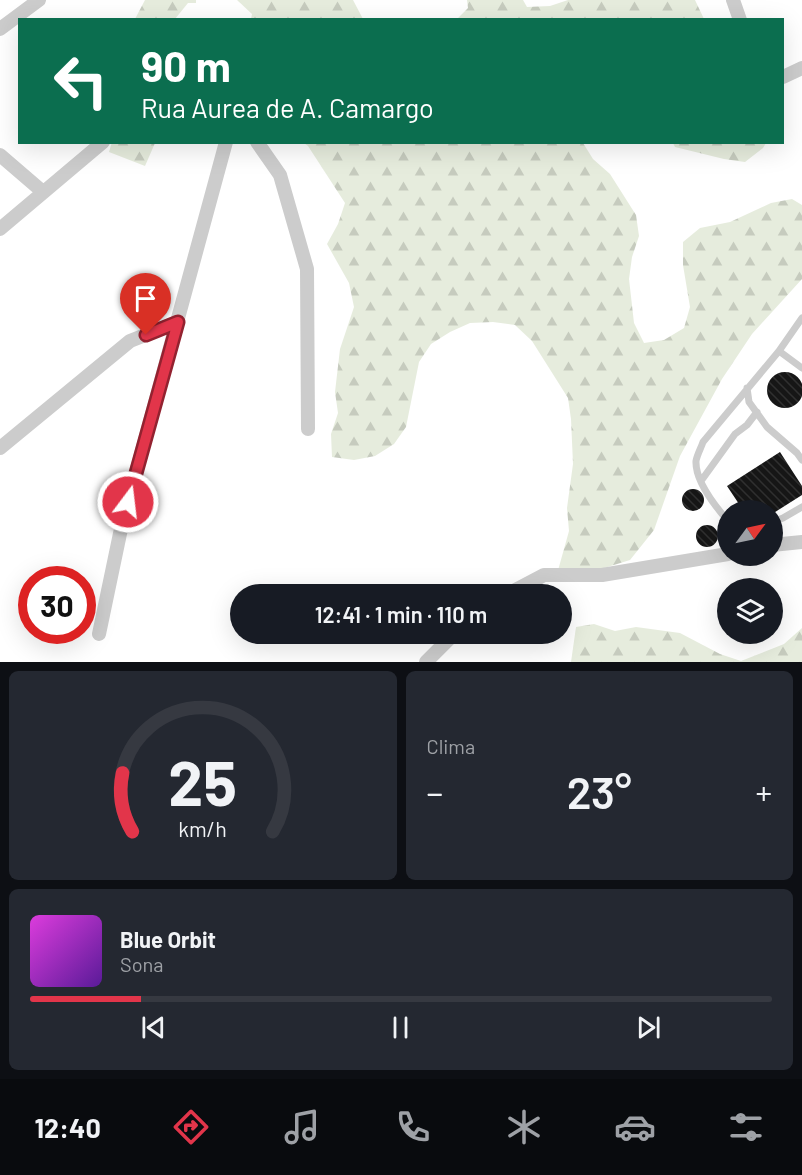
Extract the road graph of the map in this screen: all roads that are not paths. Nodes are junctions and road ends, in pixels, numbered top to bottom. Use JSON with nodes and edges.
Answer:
{"nodes":[{"id":1,"x":39,"y":0,"type":"edge"},
{"id":2,"x":733,"y":0,"type":"edge"},
{"id":3,"x":739,"y":18,"type":"edge"},
{"id":4,"x":0,"y":29,"type":"edge"},
{"id":5,"x":802,"y":68,"type":"edge"},
{"id":6,"x":784,"y":77,"type":"edge"},
{"id":7,"x":101,"y":144,"type":"edge"},
{"id":8,"x":225,"y":144,"type":"edge"},
{"id":9,"x":258,"y":144,"type":"edge"},
{"id":10,"x":0,"y":155,"type":"edge"},
{"id":11,"x":44,"y":192,"type":"junction"},
{"id":12,"x":0,"y":229,"type":"edge"},
{"id":13,"x":802,"y":318,"type":"edge"},
{"id":14,"x":178,"y":322,"type":"junction"},
{"id":15,"x":779,"y":351,"type":"junction"},
{"id":16,"x":802,"y":368,"type":"edge"},
{"id":17,"x":747,"y":388,"type":"junction"},
{"id":18,"x":758,"y":412,"type":"junction"},
{"id":19,"x":308,"y":429,"type":"dead end"},
{"id":20,"x":0,"y":447,"type":"edge"},
{"id":21,"x":802,"y":460,"type":"edge"},
{"id":22,"x":701,"y":482,"type":"junction"},
{"id":23,"x":802,"y":507,"type":"edge"},
{"id":24,"x":717,"y":508,"type":"edge"},
{"id":25,"x":783,"y":518,"type":"edge"},
{"id":26,"x":802,"y":542,"type":"edge"},
{"id":27,"x":783,"y":544,"type":"edge"},
{"id":28,"x":717,"y":556,"type":"edge"},
{"id":29,"x":527,"y":584,"type":"edge"},
{"id":30,"x":99,"y":634,"type":"dead end"},
{"id":31,"x":444,"y":644,"type":"edge"},
{"id":32,"x":426,"y":662,"type":"edge"}],
"edges":[{"from":1,"to":4,"type":"street"},
{"from":2,"to":3,"type":"street"},
{"from":5,"to":6,"type":"street"},
{"from":7,"to":11,"type":"street"},
{"from":8,"to":14,"type":"street"},
{"from":9,"to":19,"type":"street"},
{"from":10,"to":11,"type":"street"},
{"from":11,"to":12,"type":"street"},
{"from":13,"to":15,"type":"lane"},
{"from":14,"to":20,"type":"street"},
{"from":14,"to":30,"type":"street"},
{"from":15,"to":16,"type":"lane"},
{"from":15,"to":17,"type":"lane"},
{"from":17,"to":18,"type":"lane"},
{"from":17,"to":22,"type":"lane"},
{"from":18,"to":21,"type":"lane"},
{"from":18,"to":22,"type":"lane"},
{"from":22,"to":24,"type":"lane"},
{"from":23,"to":25,"type":"lane"},
{"from":26,"to":27,"type":"street"},
{"from":28,"to":29,"type":"street"},
{"from":31,"to":32,"type":"street"}]}
